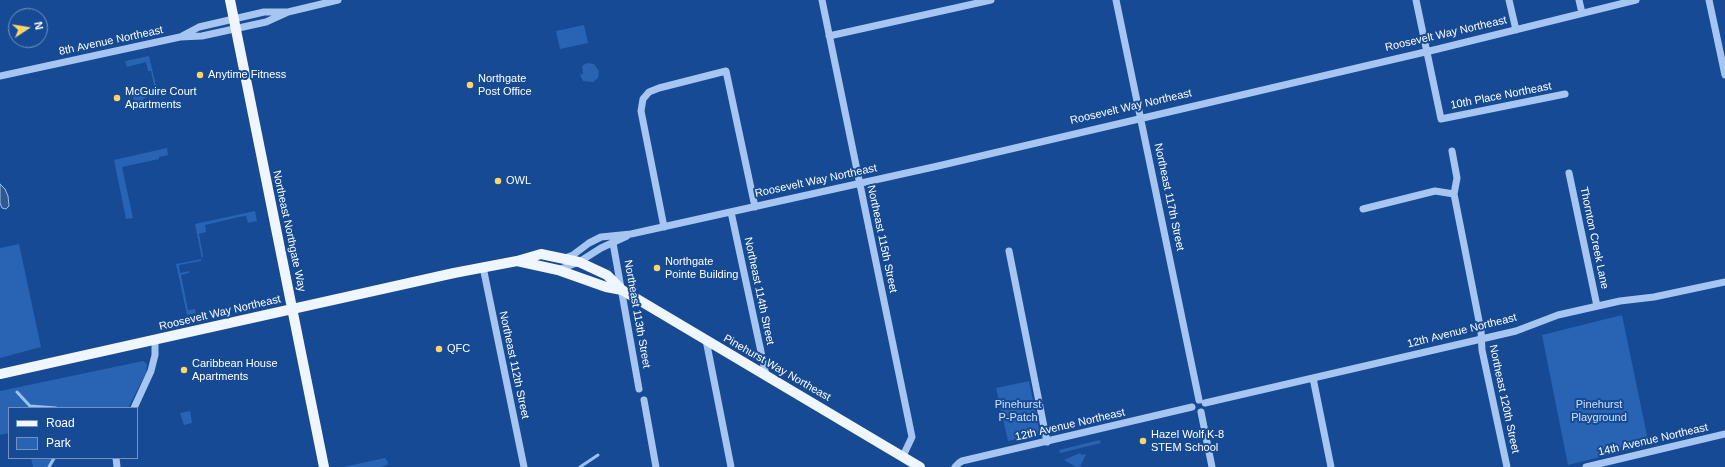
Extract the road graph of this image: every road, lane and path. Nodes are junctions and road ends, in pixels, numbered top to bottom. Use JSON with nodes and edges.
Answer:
{"nodes":[{"id":1,"x":230,"y":0,"type":"edge"},
{"id":2,"x":338,"y":0,"type":"edge"},
{"id":3,"x":822,"y":0,"type":"edge"},
{"id":4,"x":991,"y":0,"type":"edge"},
{"id":5,"x":1116,"y":0,"type":"edge"},
{"id":6,"x":1416,"y":0,"type":"edge"},
{"id":7,"x":1509,"y":0,"type":"edge"},
{"id":8,"x":1579,"y":0,"type":"edge"},
{"id":9,"x":1636,"y":0,"type":"edge"},
{"id":10,"x":1709,"y":0,"type":"edge"},
{"id":11,"x":1582,"y":13,"type":"junction"},
{"id":12,"x":234,"y":24,"type":"junction"},
{"id":13,"x":1516,"y":30,"type":"junction"},
{"id":14,"x":829,"y":36,"type":"junction"},
{"id":15,"x":1427,"y":51,"type":"junction"},
{"id":16,"x":1725,"y":75,"type":"edge"},
{"id":17,"x":0,"y":76,"type":"edge"},
{"id":18,"x":1565,"y":94,"type":"dead end"},
{"id":19,"x":1141,"y":117,"type":"junction"},
{"id":20,"x":1452,"y":151,"type":"dead end"},
{"id":21,"x":1569,"y":173,"type":"dead end"},
{"id":22,"x":859,"y":184,"type":"junction"},
{"id":23,"x":1454,"y":194,"type":"junction"},
{"id":24,"x":755,"y":207,"type":"junction"},
{"id":25,"x":1363,"y":209,"type":"dead end"},
{"id":26,"x":731,"y":212,"type":"junction"},
{"id":27,"x":664,"y":227,"type":"junction"},
{"id":28,"x":631,"y":234,"type":"junction"},
{"id":29,"x":613,"y":243,"type":"junction"},
{"id":30,"x":1008,"y":251,"type":"dead end"},
{"id":31,"x":565,"y":258,"type":"junction"},
{"id":32,"x":516,"y":261,"type":"junction"},
{"id":33,"x":579,"y":262,"type":"junction"},
{"id":34,"x":483,"y":267,"type":"junction"},
{"id":35,"x":558,"y":270,"type":"junction"},
{"id":36,"x":1725,"y":282,"type":"edge"},
{"id":37,"x":622,"y":290,"type":"junction"},
{"id":38,"x":1597,"y":306,"type":"junction"},
{"id":39,"x":292,"y":309,"type":"junction"},
{"id":40,"x":155,"y":339,"type":"junction"},
{"id":41,"x":1480,"y":339,"type":"junction"},
{"id":42,"x":706,"y":340,"type":"junction"},
{"id":43,"x":0,"y":374,"type":"edge"},
{"id":44,"x":766,"y":375,"type":"junction"},
{"id":45,"x":1313,"y":378,"type":"junction"},
{"id":46,"x":639,"y":389,"type":"dead end"},
{"id":47,"x":644,"y":400,"type":"dead end"},
{"id":48,"x":1202,"y":401,"type":"junction"},
{"id":49,"x":134,"y":407,"type":"edge"},
{"id":50,"x":1192,"y":407,"type":"junction"},
{"id":51,"x":1201,"y":412,"type":"junction"},
{"id":52,"x":1725,"y":434,"type":"edge"},
{"id":53,"x":1047,"y":442,"type":"junction"},
{"id":54,"x":905,"y":461,"type":"edge"},
{"id":55,"x":324,"y":467,"type":"edge"},
{"id":56,"x":524,"y":467,"type":"edge"},
{"id":57,"x":656,"y":467,"type":"edge"},
{"id":58,"x":731,"y":467,"type":"edge"},
{"id":59,"x":920,"y":467,"type":"edge"},
{"id":60,"x":955,"y":467,"type":"edge"},
{"id":61,"x":1212,"y":467,"type":"edge"},
{"id":62,"x":1331,"y":467,"type":"edge"},
{"id":63,"x":1507,"y":467,"type":"edge"},
{"id":64,"x":1586,"y":467,"type":"edge"}],
"edges":[{"from":1,"to":12,"type":"main road","name":"Northeast Northgate Way"},
{"from":2,"to":12,"type":"street","name":"8th Avenue Northeast"},
{"from":3,"to":14,"type":"street","name":"Northeast 115th Street"},
{"from":4,"to":14,"type":"street"},
{"from":5,"to":19,"type":"street","name":"Northeast 117th Street"},
{"from":6,"to":15,"type":"street"},
{"from":7,"to":13,"type":"street"},
{"from":8,"to":11,"type":"street"},
{"from":9,"to":11,"type":"street","name":"Roosevelt Way Northeast"},
{"from":10,"to":16,"type":"street"},
{"from":11,"to":13,"type":"street","name":"Roosevelt Way Northeast"},
{"from":12,"to":17,"type":"street","name":"8th Avenue Northeast"},
{"from":12,"to":39,"type":"main road","name":"Northeast Northgate Way"},
{"from":13,"to":15,"type":"street","name":"Roosevelt Way Northeast"},
{"from":14,"to":22,"type":"street","name":"Northeast 115th Street"},
{"from":15,"to":18,"type":"street","name":"10th Place Northeast"},
{"from":15,"to":19,"type":"street","name":"Roosevelt Way Northeast"},
{"from":19,"to":22,"type":"street","name":"Roosevelt Way Northeast"},
{"from":19,"to":48,"type":"street","name":"Northeast 117th Street"},
{"from":20,"to":23,"type":"street"},
{"from":21,"to":38,"type":"street","name":"Thornton Creek Lane"},
{"from":22,"to":24,"type":"street","name":"Roosevelt Way Northeast"},
{"from":22,"to":54,"type":"street","name":"Northeast 115th Street"},
{"from":23,"to":25,"type":"street"},
{"from":23,"to":41,"type":"street","name":"Northeast 120th Street"},
{"from":24,"to":26,"type":"street","name":"Roosevelt Way Northeast"},
{"from":24,"to":27,"type":"street"},
{"from":26,"to":27,"type":"street","name":"Roosevelt Way Northeast"},
{"from":26,"to":44,"type":"street","name":"Northeast 114th Street"},
{"from":27,"to":28,"type":"street","name":"Roosevelt Way Northeast"},
{"from":28,"to":29,"type":"street","name":"Roosevelt Way Northeast"},
{"from":28,"to":31,"type":"street","name":"Roosevelt Way Northeast"},
{"from":29,"to":33,"type":"street","name":"Roosevelt Way Northeast"},
{"from":29,"to":37,"type":"street","name":"Northeast 113th Street"},
{"from":30,"to":53,"type":"street"},
{"from":31,"to":32,"type":"main road","name":"Roosevelt Way Northeast"},
{"from":31,"to":33,"type":"main road","name":"Roosevelt Way Northeast"},
{"from":32,"to":34,"type":"main road","name":"Roosevelt Way Northeast"},
{"from":32,"to":35,"type":"main road","name":"Roosevelt Way Northeast"},
{"from":33,"to":35,"type":"street","name":"Roosevelt Way Northeast"},
{"from":33,"to":37,"type":"main road","name":"Pinehurst Way Northeast"},
{"from":34,"to":39,"type":"main road","name":"Roosevelt Way Northeast"},
{"from":34,"to":56,"type":"street","name":"Northeast 112th Street"},
{"from":35,"to":37,"type":"main road","name":"Pinehurst Way Northeast"},
{"from":36,"to":38,"type":"street","name":"12th Avenue Northeast"},
{"from":37,"to":42,"type":"main road","name":"Pinehurst Way Northeast"},
{"from":37,"to":46,"type":"street","name":"Northeast 113th Street"},
{"from":38,"to":41,"type":"street","name":"12th Avenue Northeast"},
{"from":39,"to":40,"type":"main road","name":"Roosevelt Way Northeast"},
{"from":39,"to":55,"type":"main road","name":"Northeast Northgate Way"},
{"from":40,"to":43,"type":"main road","name":"Roosevelt Way Northeast"},
{"from":40,"to":49,"type":"street"},
{"from":41,"to":45,"type":"street","name":"12th Avenue Northeast"},
{"from":41,"to":63,"type":"street","name":"Northeast 120th Street"},
{"from":42,"to":44,"type":"main road","name":"Pinehurst Way Northeast"},
{"from":42,"to":58,"type":"street"},
{"from":44,"to":54,"type":"main road","name":"Pinehurst Way Northeast"},
{"from":45,"to":48,"type":"street","name":"12th Avenue Northeast"},
{"from":45,"to":62,"type":"street"},
{"from":47,"to":57,"type":"street"},
{"from":48,"to":50,"type":"street"},
{"from":48,"to":51,"type":"street"},
{"from":50,"to":51,"type":"street"},
{"from":50,"to":53,"type":"street","name":"12th Avenue Northeast"},
{"from":51,"to":61,"type":"street"},
{"from":52,"to":64,"type":"street","name":"14th Avenue Northeast"},
{"from":53,"to":60,"type":"street","name":"12th Avenue Northeast"},
{"from":54,"to":59,"type":"main road","name":"Pinehurst Way Northeast"}]}
